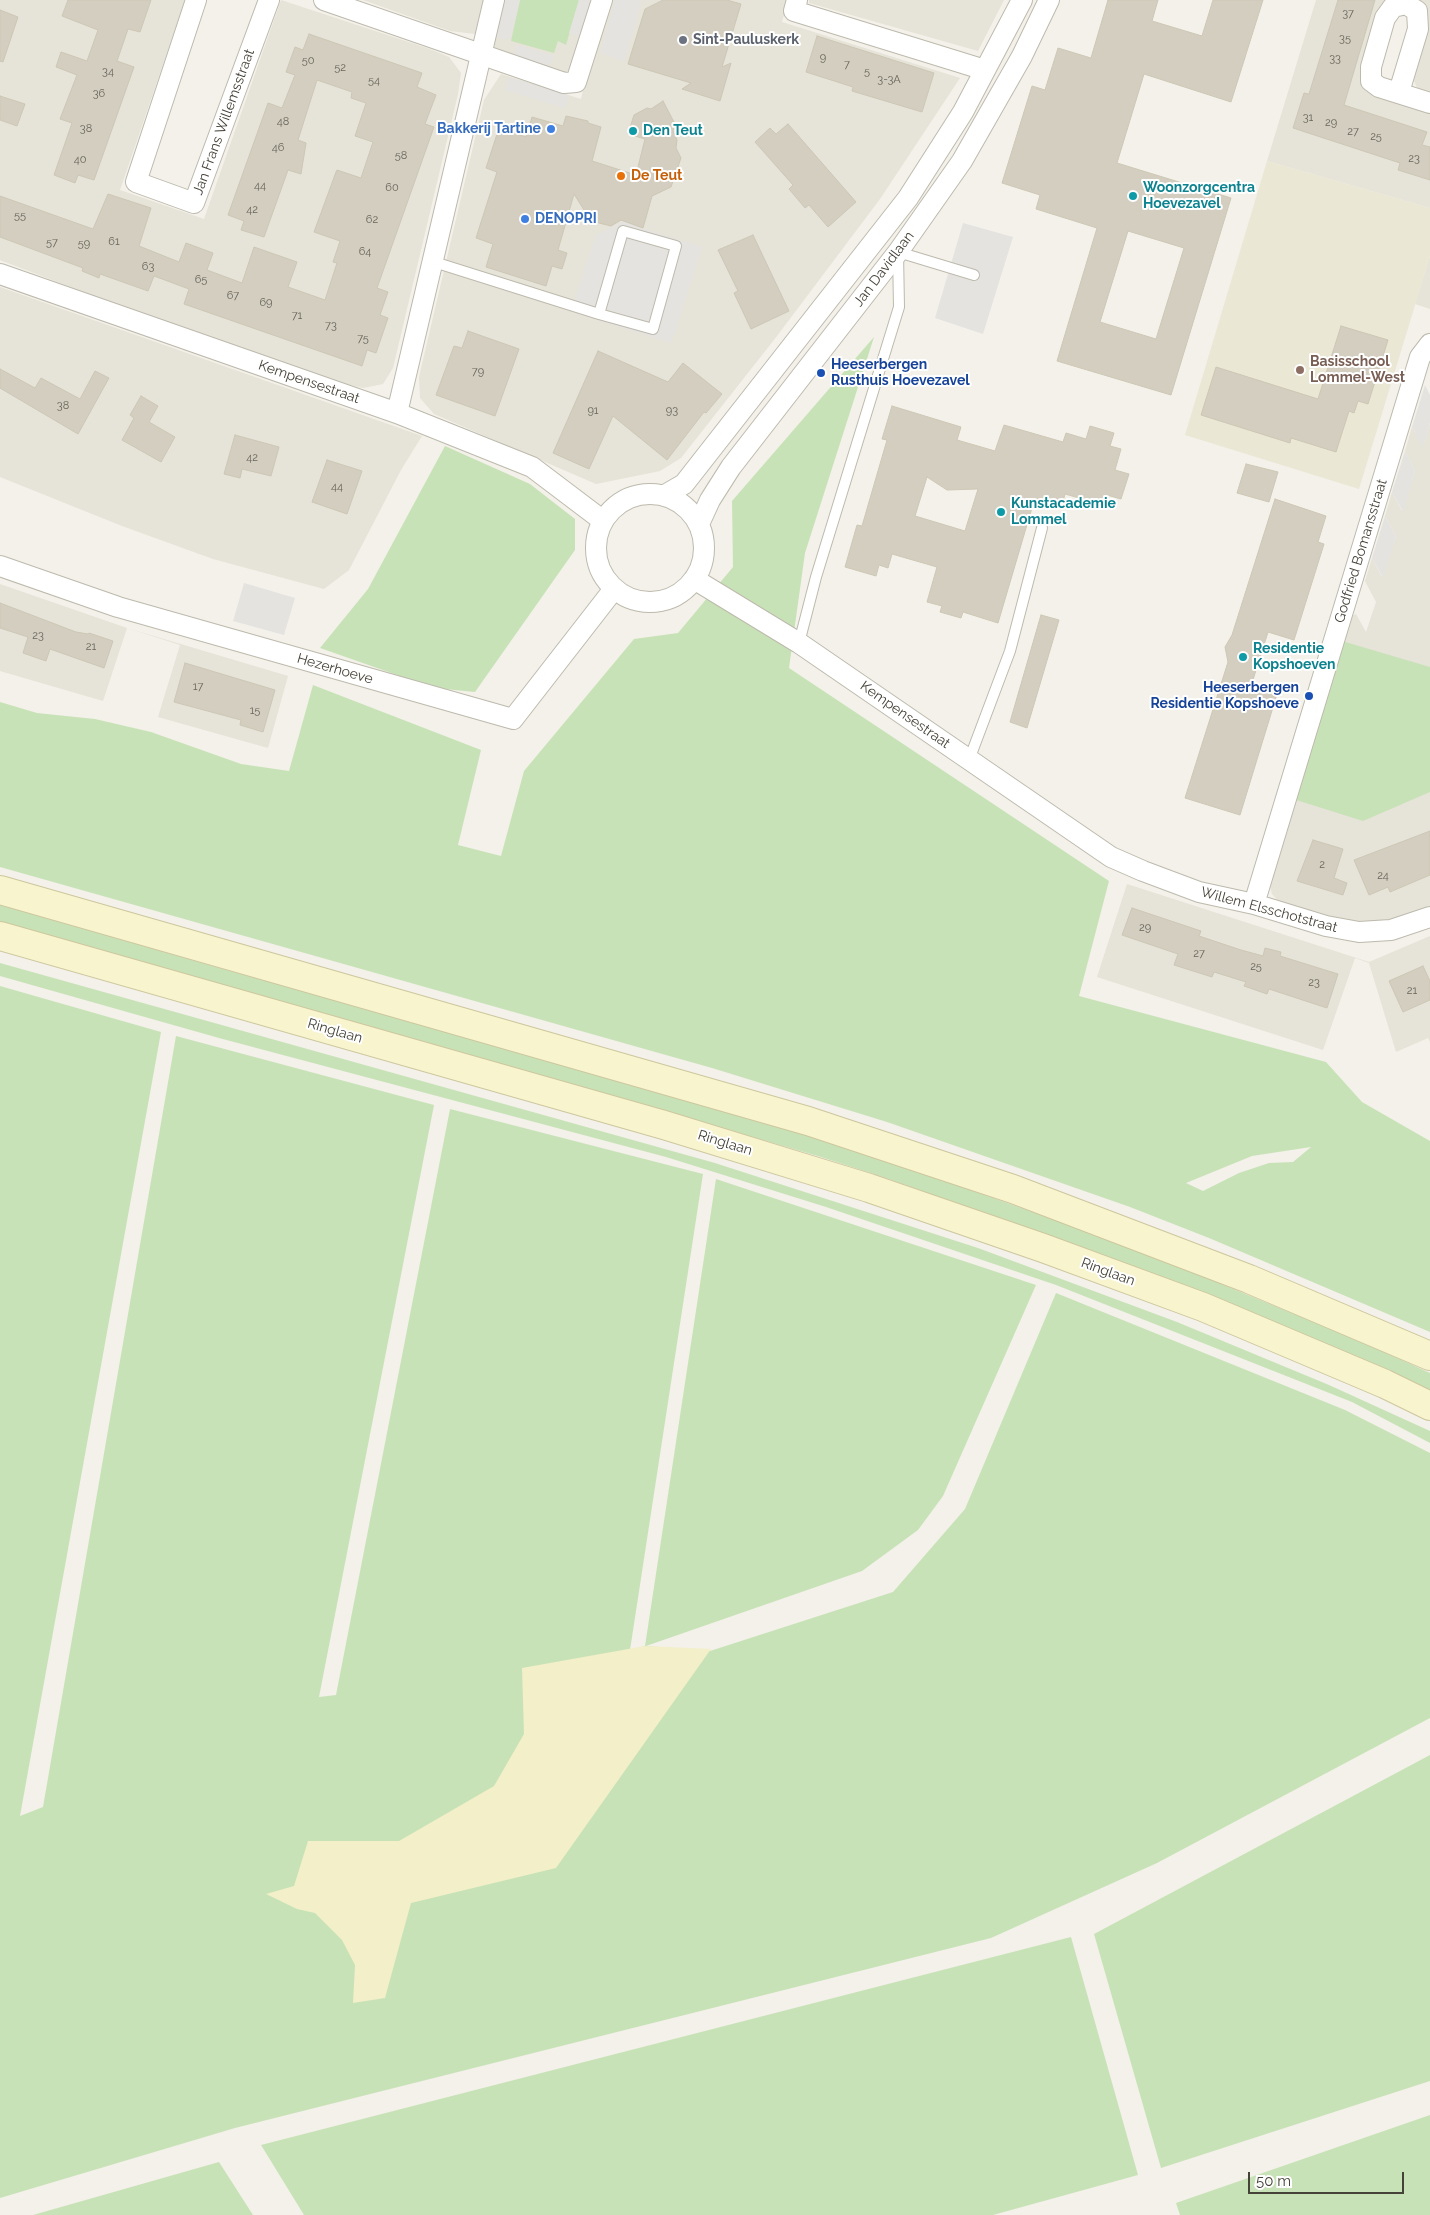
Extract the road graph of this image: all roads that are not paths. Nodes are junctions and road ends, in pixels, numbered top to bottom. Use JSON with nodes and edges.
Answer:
{"nodes":[{"id":1,"x":196,"y":0,"type":"edge"},
{"id":2,"x":269,"y":0,"type":"edge"},
{"id":3,"x":324,"y":0,"type":"edge"},
{"id":4,"x":494,"y":0,"type":"edge"},
{"id":5,"x":602,"y":0,"type":"edge"},
{"id":6,"x":1022,"y":0,"type":"edge"},
{"id":7,"x":1049,"y":0,"type":"edge"},
{"id":8,"x":795,"y":5,"type":"edge"},
{"id":9,"x":481,"y":56,"type":"junction"},
{"id":10,"x":985,"y":70,"type":"junction"},
{"id":11,"x":1399,"y":92,"type":"dead end"},
{"id":12,"x":1430,"y":102,"type":"edge"},
{"id":13,"x":898,"y":252,"type":"junction"},
{"id":14,"x":434,"y":262,"type":"junction"},
{"id":15,"x":0,"y":274,"type":"edge"},
{"id":16,"x":974,"y":275,"type":"dead end"},
{"id":17,"x":846,"y":279,"type":"junction"},
{"id":18,"x":865,"y":294,"type":"junction"},
{"id":19,"x":599,"y":314,"type":"junction"},
{"id":20,"x":1430,"y":344,"type":"edge"},
{"id":21,"x":397,"y":413,"type":"junction"},
{"id":22,"x":739,"y":414,"type":"junction"},
{"id":23,"x":760,"y":430,"type":"junction"},
{"id":24,"x":665,"y":495,"type":"junction"},
{"id":25,"x":602,"y":520,"type":"junction"},
{"id":26,"x":699,"y":524,"type":"junction"},
{"id":27,"x":1042,"y":528,"type":"dead end"},
{"id":28,"x":0,"y":566,"type":"edge"},
{"id":29,"x":694,"y":579,"type":"junction"},
{"id":30,"x":614,"y":589,"type":"junction"},
{"id":31,"x":799,"y":643,"type":"junction"},
{"id":32,"x":969,"y":760,"type":"junction"},
{"id":33,"x":1112,"y":857,"type":"joint"},
{"id":34,"x":0,"y":890,"type":"edge"},
{"id":35,"x":1254,"y":904,"type":"junction"},
{"id":36,"x":1430,"y":917,"type":"edge"},
{"id":37,"x":0,"y":936,"type":"edge"},
{"id":38,"x":1430,"y":1356,"type":"edge"},
{"id":39,"x":1430,"y":1406,"type":"edge"}],
"edges":[{"from":1,"to":2,"type":"street","name":"Jan Frans Willemsstraat"},
{"from":3,"to":9,"type":"street"},
{"from":4,"to":9,"type":"street"},
{"from":5,"to":9,"type":"street"},
{"from":6,"to":10,"type":"street","name":"Jan Davidlaan"},
{"from":7,"to":13,"type":"street","name":"Jan Davidlaan"},
{"from":8,"to":10,"type":"street"},
{"from":9,"to":14,"type":"street"},
{"from":10,"to":17,"type":"street","name":"Jan Davidlaan"},
{"from":11,"to":12,"type":"street"},
{"from":13,"to":16,"type":"lane"},
{"from":13,"to":18,"type":"street","name":"Jan Davidlaan"},
{"from":13,"to":31,"type":"lane"},
{"from":14,"to":19,"type":"lane"},
{"from":14,"to":21,"type":"street"},
{"from":15,"to":21,"type":"street","name":"Kempensestraat"},
{"from":17,"to":18,"type":"street"},
{"from":17,"to":22,"type":"street","name":"Jan Davidlaan"},
{"from":18,"to":23,"type":"street","name":"Jan Davidlaan"},
{"from":19,"to":19,"type":"lane"},
{"from":20,"to":35,"type":"street","name":"Godfried Bomansstraat"},
{"from":21,"to":25,"type":"street","name":"Kempensestraat"},
{"from":22,"to":23,"type":"street"},
{"from":22,"to":24,"type":"street","name":"Jan Davidlaan"},
{"from":23,"to":26,"type":"street","name":"Jan Davidlaan"},
{"from":24,"to":25,"type":"street"},
{"from":24,"to":26,"type":"street"},
{"from":25,"to":30,"type":"street"},
{"from":26,"to":29,"type":"street"},
{"from":27,"to":32,"type":"lane"},
{"from":28,"to":30,"type":"street","name":"Hezerhoeve"},
{"from":29,"to":30,"type":"street"},
{"from":29,"to":31,"type":"street","name":"Kempensestraat"},
{"from":31,"to":32,"type":"street","name":"Kempensestraat"},
{"from":32,"to":33,"type":"street","name":"Kempensestraat"},
{"from":33,"to":35,"type":"street","name":"Willem Elsschotstraat"},
{"from":34,"to":38,"type":"main road"},
{"from":35,"to":36,"type":"street","name":"Willem Elsschotstraat"},
{"from":37,"to":39,"type":"main road","name":"Ringlaan"}]}
